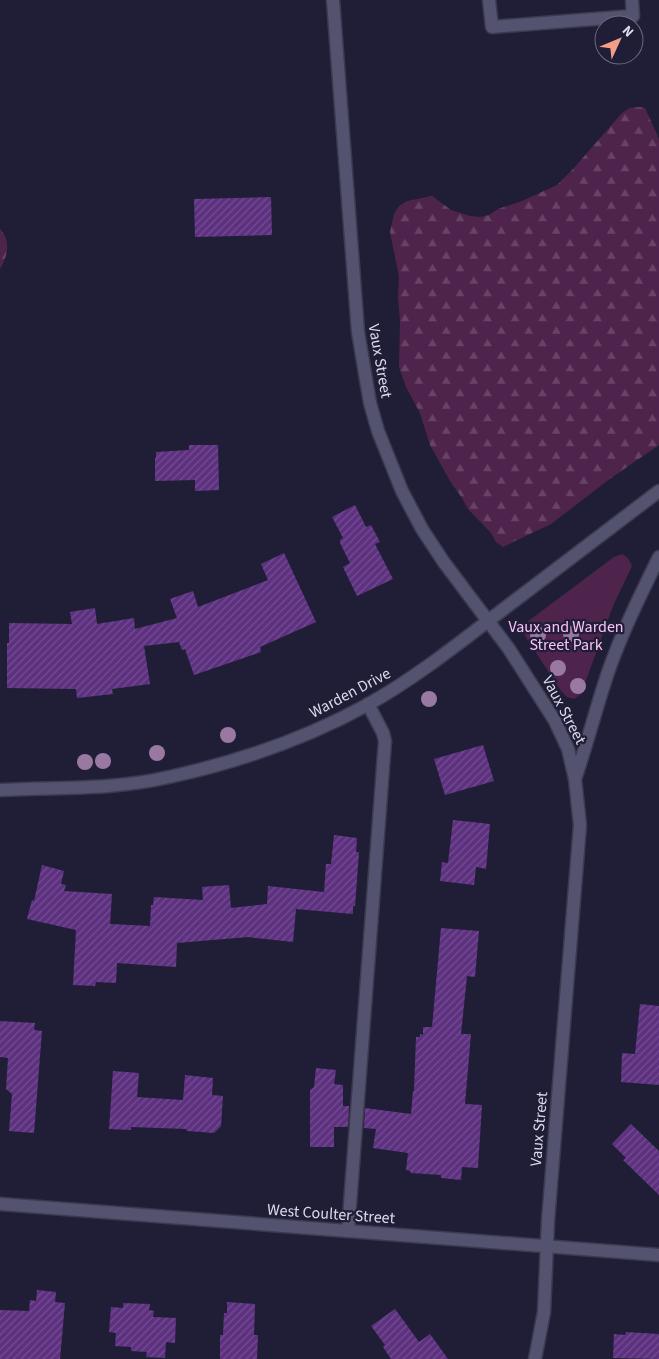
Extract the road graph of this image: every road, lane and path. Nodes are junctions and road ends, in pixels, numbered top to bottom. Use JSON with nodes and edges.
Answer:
{"nodes":[{"id":1,"x":333,"y":0,"type":"edge"},
{"id":2,"x":489,"y":0,"type":"edge"},
{"id":3,"x":632,"y":0,"type":"edge"},
{"id":4,"x":659,"y":491,"type":"edge"},
{"id":5,"x":659,"y":557,"type":"edge"},
{"id":6,"x":488,"y":621,"type":"junction"},
{"id":7,"x":368,"y":704,"type":"junction"},
{"id":8,"x":576,"y":779,"type":"junction"},
{"id":9,"x":0,"y":790,"type":"edge"},
{"id":10,"x":0,"y":1204,"type":"edge"},
{"id":11,"x":348,"y":1231,"type":"junction"},
{"id":12,"x":547,"y":1246,"type":"junction"},
{"id":13,"x":659,"y":1255,"type":"edge"},
{"id":14,"x":535,"y":1359,"type":"edge"}],
"edges":[{"from":1,"to":6,"type":"street","name":"Vaux Street"},
{"from":2,"to":3,"type":"street"},
{"from":4,"to":6,"type":"street","name":"Warden Drive"},
{"from":5,"to":8,"type":"street"},
{"from":6,"to":7,"type":"street","name":"Warden Drive"},
{"from":6,"to":8,"type":"street","name":"Vaux Street"},
{"from":7,"to":9,"type":"street","name":"Warden Drive"},
{"from":7,"to":11,"type":"street"},
{"from":8,"to":12,"type":"street","name":"Vaux Street"},
{"from":10,"to":11,"type":"street","name":"West Coulter Street"},
{"from":11,"to":12,"type":"street","name":"West Coulter Street"},
{"from":12,"to":13,"type":"street","name":"West Coulter Street"},
{"from":12,"to":14,"type":"street","name":"Vaux Street"}]}
